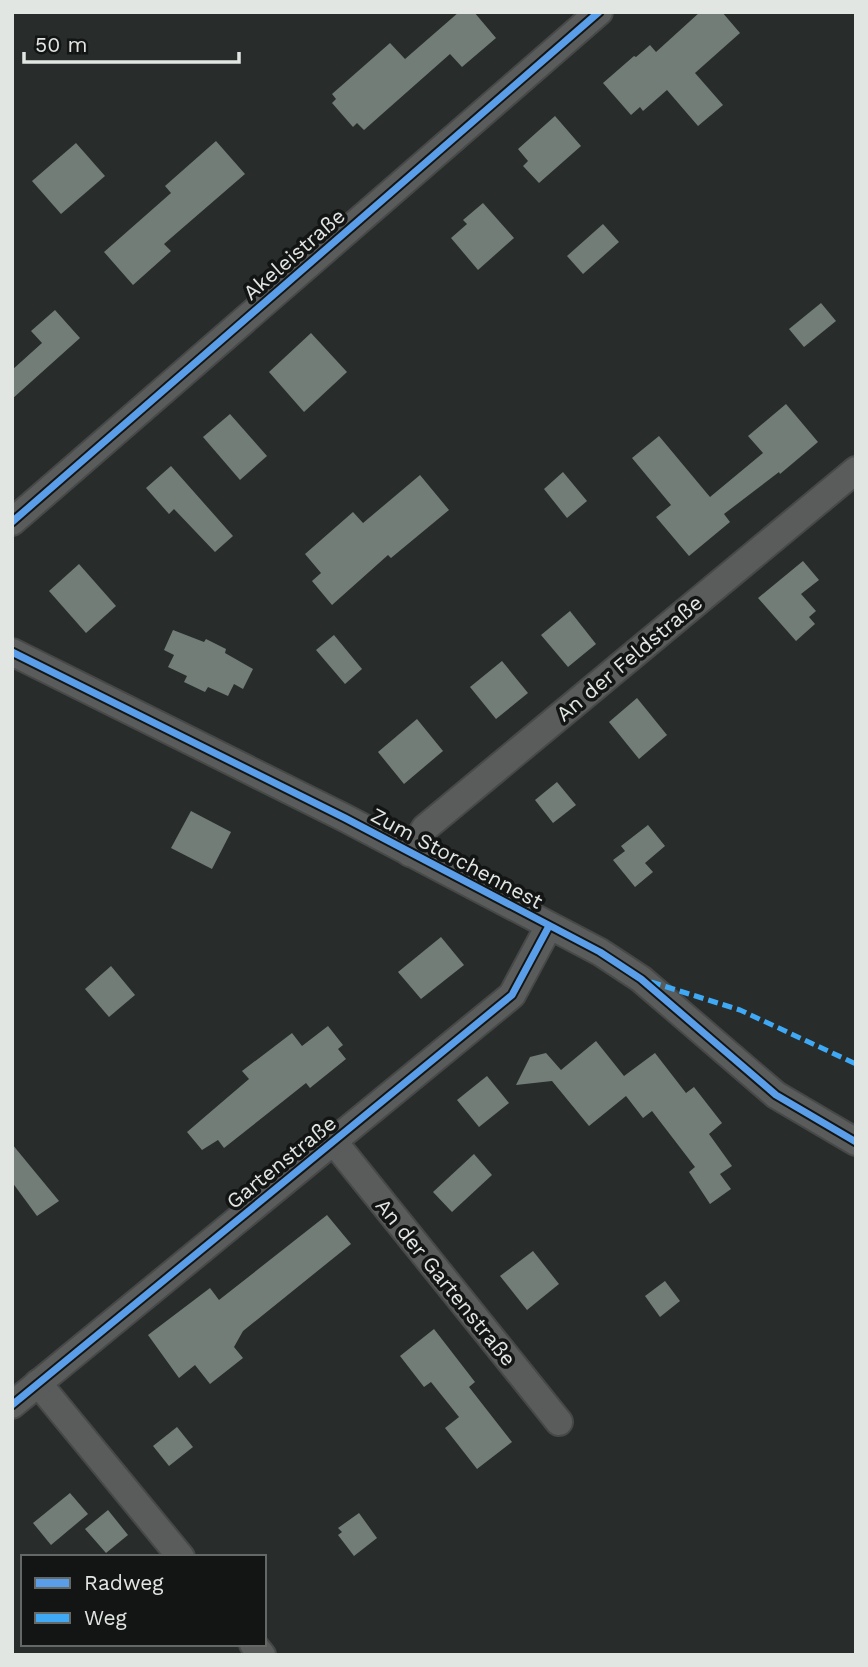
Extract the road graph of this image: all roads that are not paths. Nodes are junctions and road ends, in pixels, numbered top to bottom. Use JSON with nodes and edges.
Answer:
{"nodes":[{"id":1,"x":598,"y":12,"type":"edge"},
{"id":2,"x":856,"y":470,"type":"edge"},
{"id":3,"x":12,"y":522,"type":"edge"},
{"id":4,"x":12,"y":652,"type":"edge"},
{"id":5,"x":410,"y":853,"type":"junction"},
{"id":6,"x":549,"y":926,"type":"junction"},
{"id":7,"x":334,"y":1142,"type":"junction"},
{"id":8,"x":856,"y":1142,"type":"edge"},
{"id":9,"x":38,"y":1383,"type":"junction"},
{"id":10,"x":12,"y":1405,"type":"edge"},
{"id":11,"x":559,"y":1422,"type":"dead end"},
{"id":12,"x":179,"y":1555,"type":"edge"}],
"edges":[{"from":1,"to":3,"type":"street","name":"Akeleistraße"},
{"from":2,"to":5,"type":"street","name":"An der Feldstraße"},
{"from":4,"to":5,"type":"street","name":"Zum Storchennest"},
{"from":5,"to":6,"type":"street","name":"Zum Storchennest"},
{"from":6,"to":7,"type":"street","name":"Gartenstraße"},
{"from":6,"to":8,"type":"street","name":"Zum Storchennest"},
{"from":7,"to":9,"type":"street","name":"Gartenstraße"},
{"from":7,"to":11,"type":"street","name":"An der Gartenstraße"},
{"from":9,"to":10,"type":"street","name":"Gartenstraße"},
{"from":9,"to":12,"type":"street"}]}
